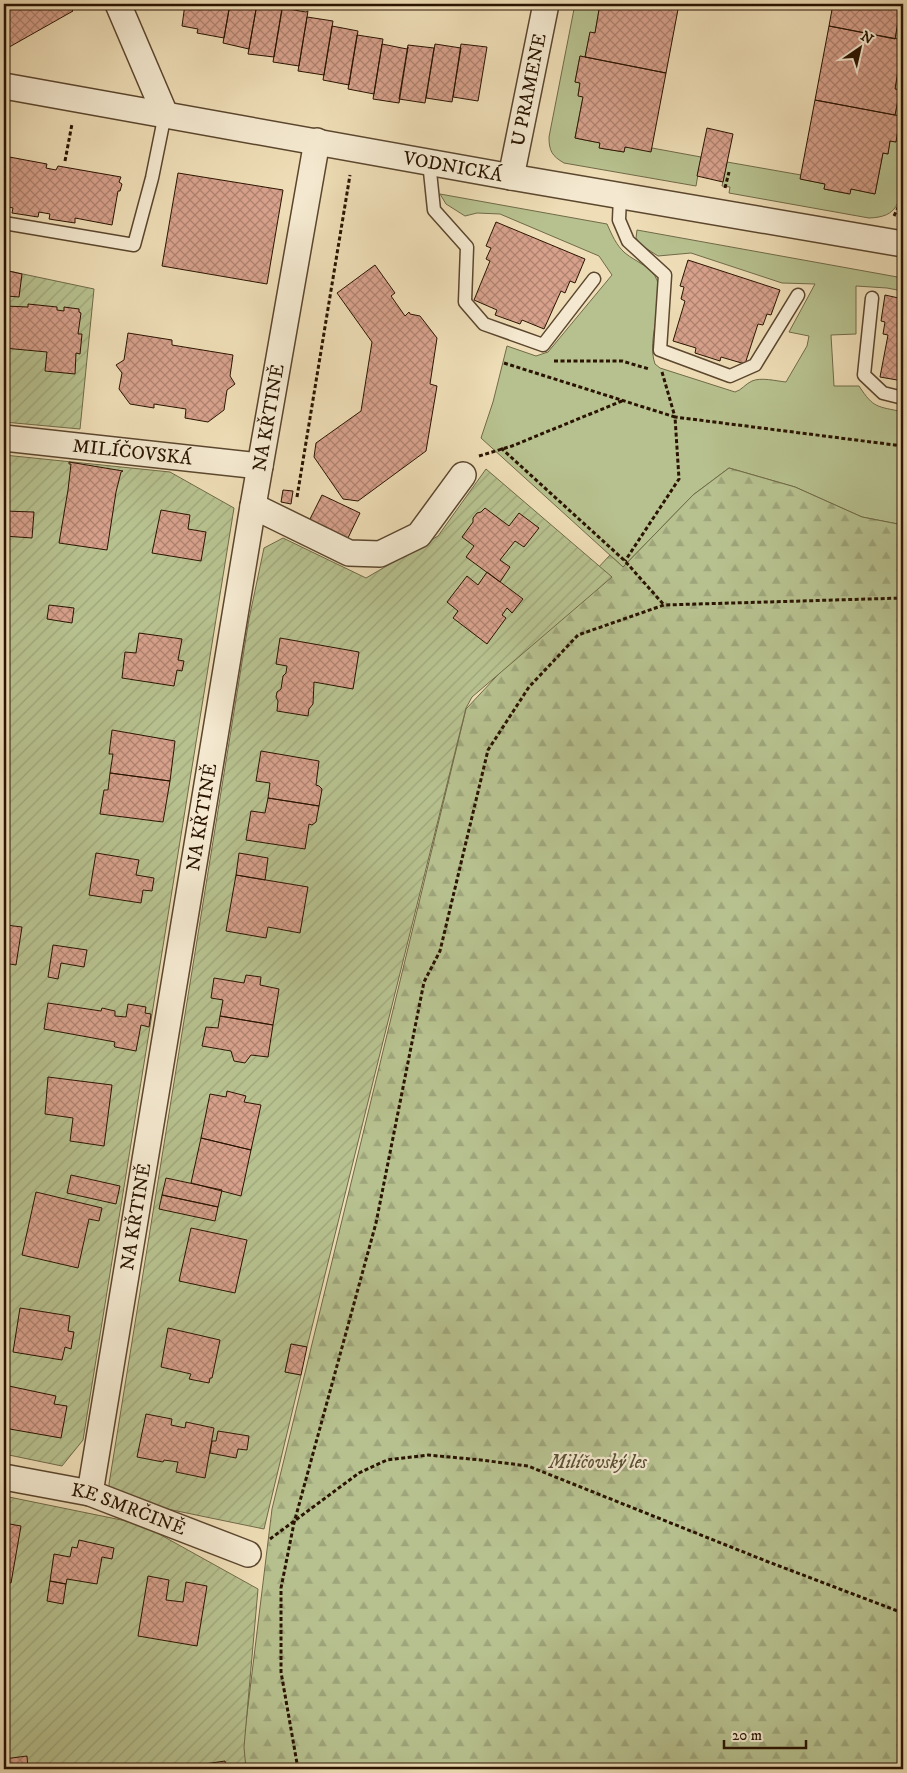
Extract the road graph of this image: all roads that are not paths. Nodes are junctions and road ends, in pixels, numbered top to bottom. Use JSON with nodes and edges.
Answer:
{"nodes":[{"id":1,"x":118,"y":4,"type":"edge"},
{"id":2,"x":546,"y":4,"type":"edge"},
{"id":3,"x":4,"y":86,"type":"edge"},
{"id":4,"x":165,"y":114,"type":"junction"},
{"id":5,"x":317,"y":141,"type":"junction"},
{"id":6,"x":429,"y":162,"type":"junction"},
{"id":7,"x":511,"y":177,"type":"junction"},
{"id":8,"x":620,"y":196,"type":"junction"},
{"id":9,"x":4,"y":223,"type":"edge"},
{"id":10,"x":903,"y":244,"type":"edge"},
{"id":11,"x":594,"y":279,"type":"dead end"},
{"id":12,"x":798,"y":295,"type":"dead end"},
{"id":13,"x":872,"y":298,"type":"dead end"},
{"id":14,"x":903,"y":398,"type":"edge"},
{"id":15,"x":4,"y":438,"type":"edge"},
{"id":16,"x":260,"y":466,"type":"junction"},
{"id":17,"x":463,"y":475,"type":"dead end"},
{"id":18,"x":253,"y":506,"type":"junction"},
{"id":19,"x":4,"y":1477,"type":"edge"},
{"id":20,"x":90,"y":1493,"type":"junction"},
{"id":21,"x":248,"y":1554,"type":"road end"}],
"edges":[{"from":1,"to":4,"type":"street"},
{"from":2,"to":7,"type":"street","name":"U PRAMENE"},
{"from":3,"to":4,"type":"street","name":"VODNICKÁ"},
{"from":4,"to":5,"type":"street","name":"VODNICKÁ"},
{"from":4,"to":9,"type":"lane"},
{"from":5,"to":6,"type":"street","name":"VODNICKÁ"},
{"from":5,"to":16,"type":"street","name":"NA KŘTINĚ"},
{"from":6,"to":7,"type":"street","name":"VODNICKÁ"},
{"from":6,"to":11,"type":"lane"},
{"from":7,"to":8,"type":"street","name":"VODNICKÁ"},
{"from":8,"to":10,"type":"street","name":"VODNICKÁ"},
{"from":8,"to":12,"type":"lane"},
{"from":13,"to":14,"type":"lane"},
{"from":15,"to":16,"type":"street","name":"MILÍČOVSKÁ"},
{"from":16,"to":18,"type":"street","name":"NA KŘTINĚ"},
{"from":17,"to":18,"type":"street"},
{"from":18,"to":20,"type":"street","name":"NA KŘTINĚ"},
{"from":19,"to":20,"type":"street","name":"KE SMRČINĚ"},
{"from":20,"to":21,"type":"street","name":"KE SMRČINĚ"}]}
